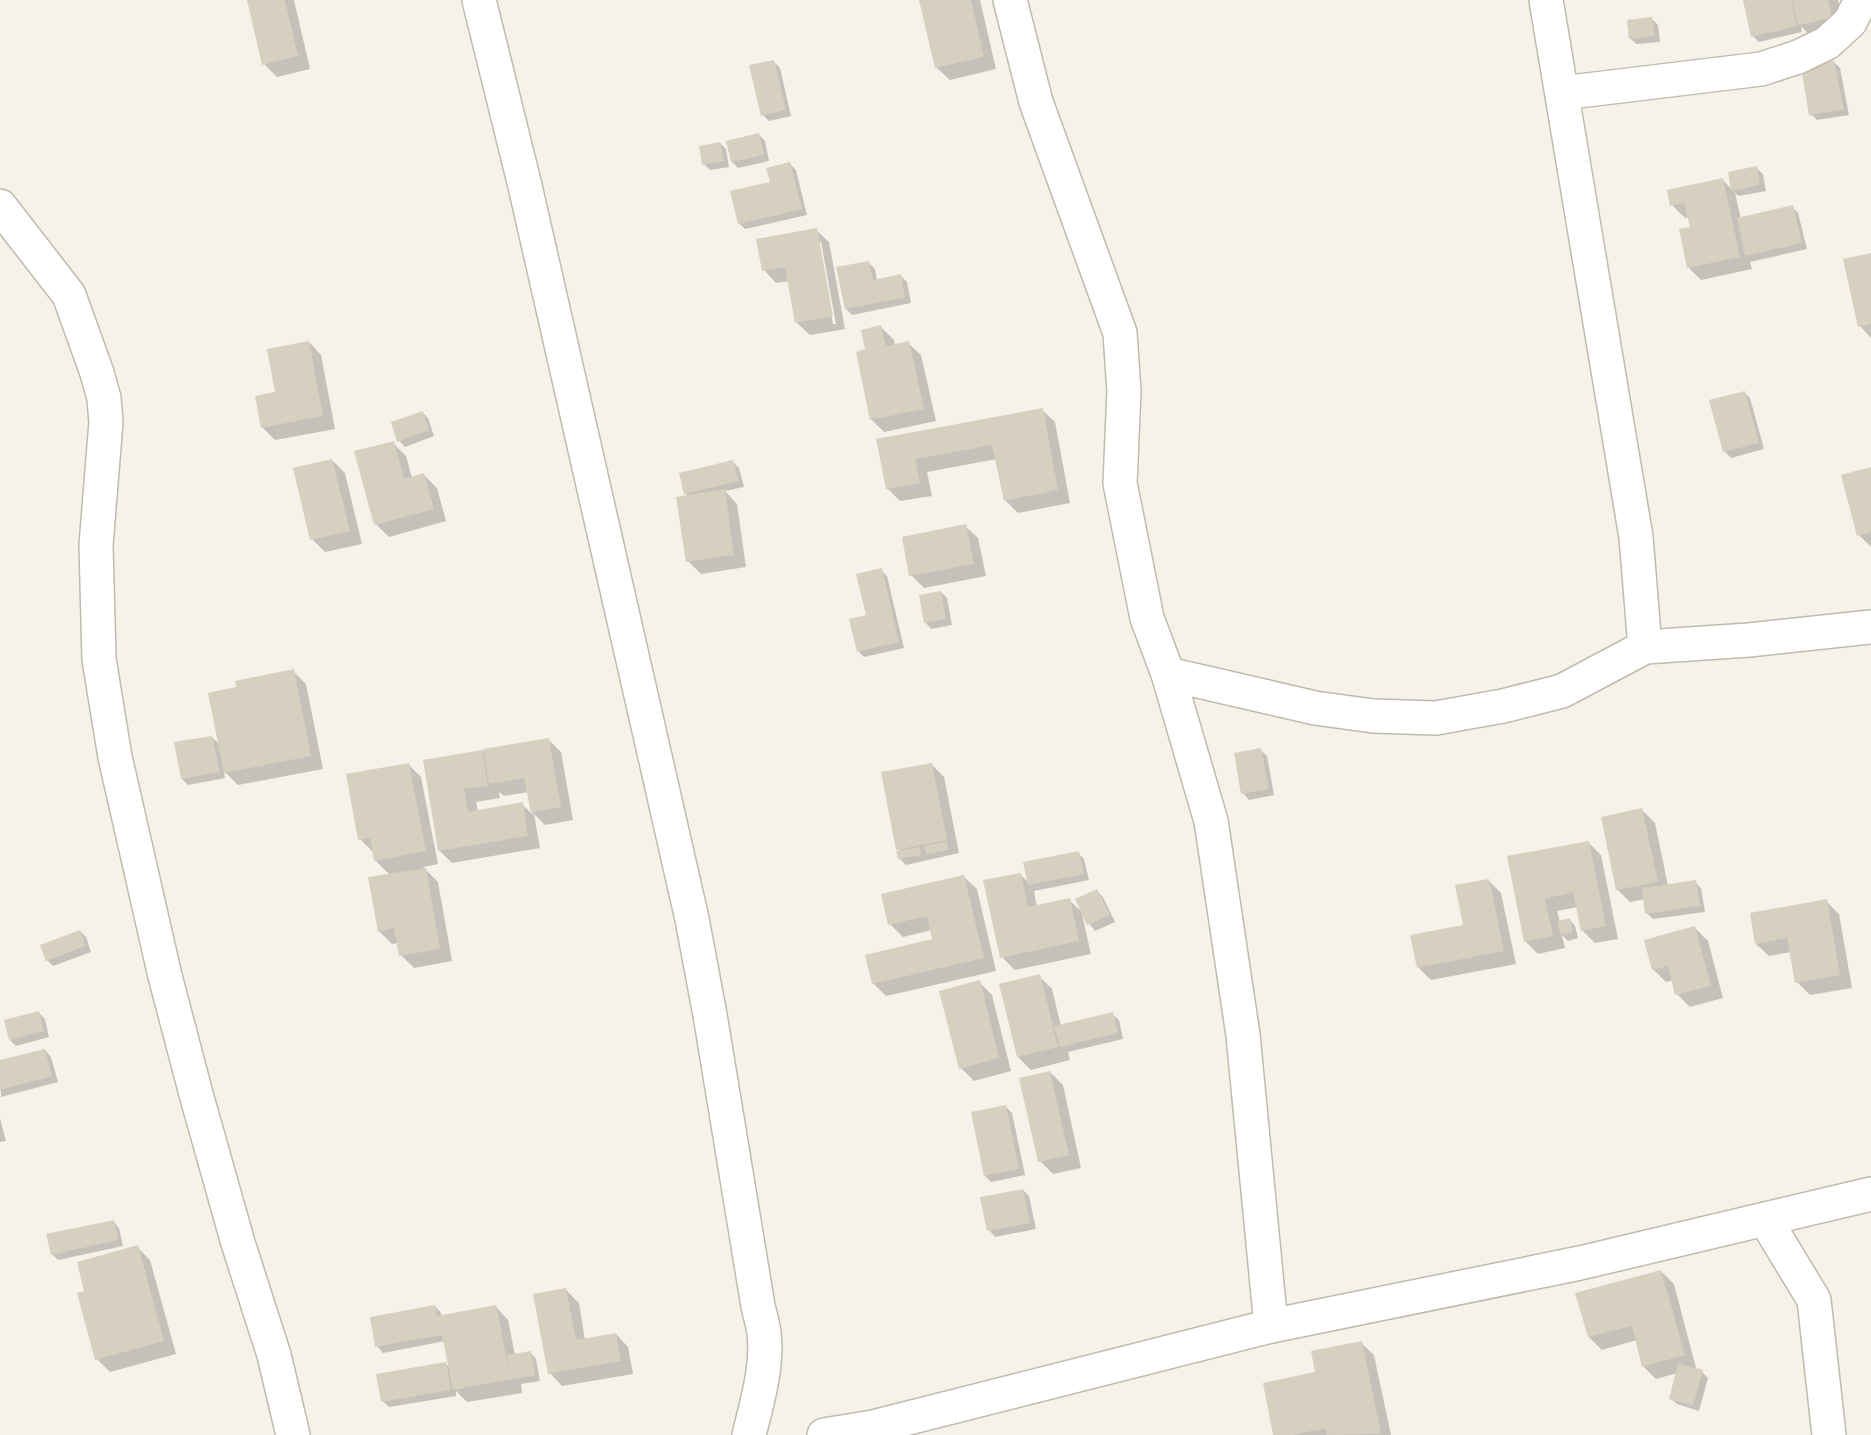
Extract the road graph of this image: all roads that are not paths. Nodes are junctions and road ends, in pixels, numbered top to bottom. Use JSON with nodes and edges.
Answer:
{"nodes":[{"id":1,"x":479,"y":0,"type":"edge"},
{"id":2,"x":1010,"y":0,"type":"edge"},
{"id":3,"x":1546,"y":0,"type":"edge"},
{"id":4,"x":1861,"y":0,"type":"edge"},
{"id":5,"x":1562,"y":93,"type":"junction"},
{"id":6,"x":0,"y":206,"type":"edge"},
{"id":7,"x":1871,"y":627,"type":"edge"},
{"id":8,"x":1645,"y":647,"type":"junction"},
{"id":9,"x":1168,"y":674,"type":"junction"},
{"id":10,"x":1871,"y":1194,"type":"edge"},
{"id":11,"x":1765,"y":1219,"type":"junction"},
{"id":12,"x":1271,"y":1326,"type":"junction"},
{"id":13,"x":293,"y":1435,"type":"edge"},
{"id":14,"x":749,"y":1435,"type":"edge"},
{"id":15,"x":824,"y":1435,"type":"edge"},
{"id":16,"x":1829,"y":1435,"type":"edge"}],
"edges":[{"from":1,"to":14,"type":"street"},
{"from":2,"to":9,"type":"street"},
{"from":3,"to":5,"type":"street"},
{"from":4,"to":5,"type":"street"},
{"from":5,"to":8,"type":"street"},
{"from":6,"to":13,"type":"street"},
{"from":7,"to":8,"type":"street"},
{"from":8,"to":9,"type":"street"},
{"from":9,"to":12,"type":"street"},
{"from":10,"to":11,"type":"street"},
{"from":11,"to":12,"type":"street"},
{"from":11,"to":16,"type":"street"},
{"from":12,"to":15,"type":"street"}]}
